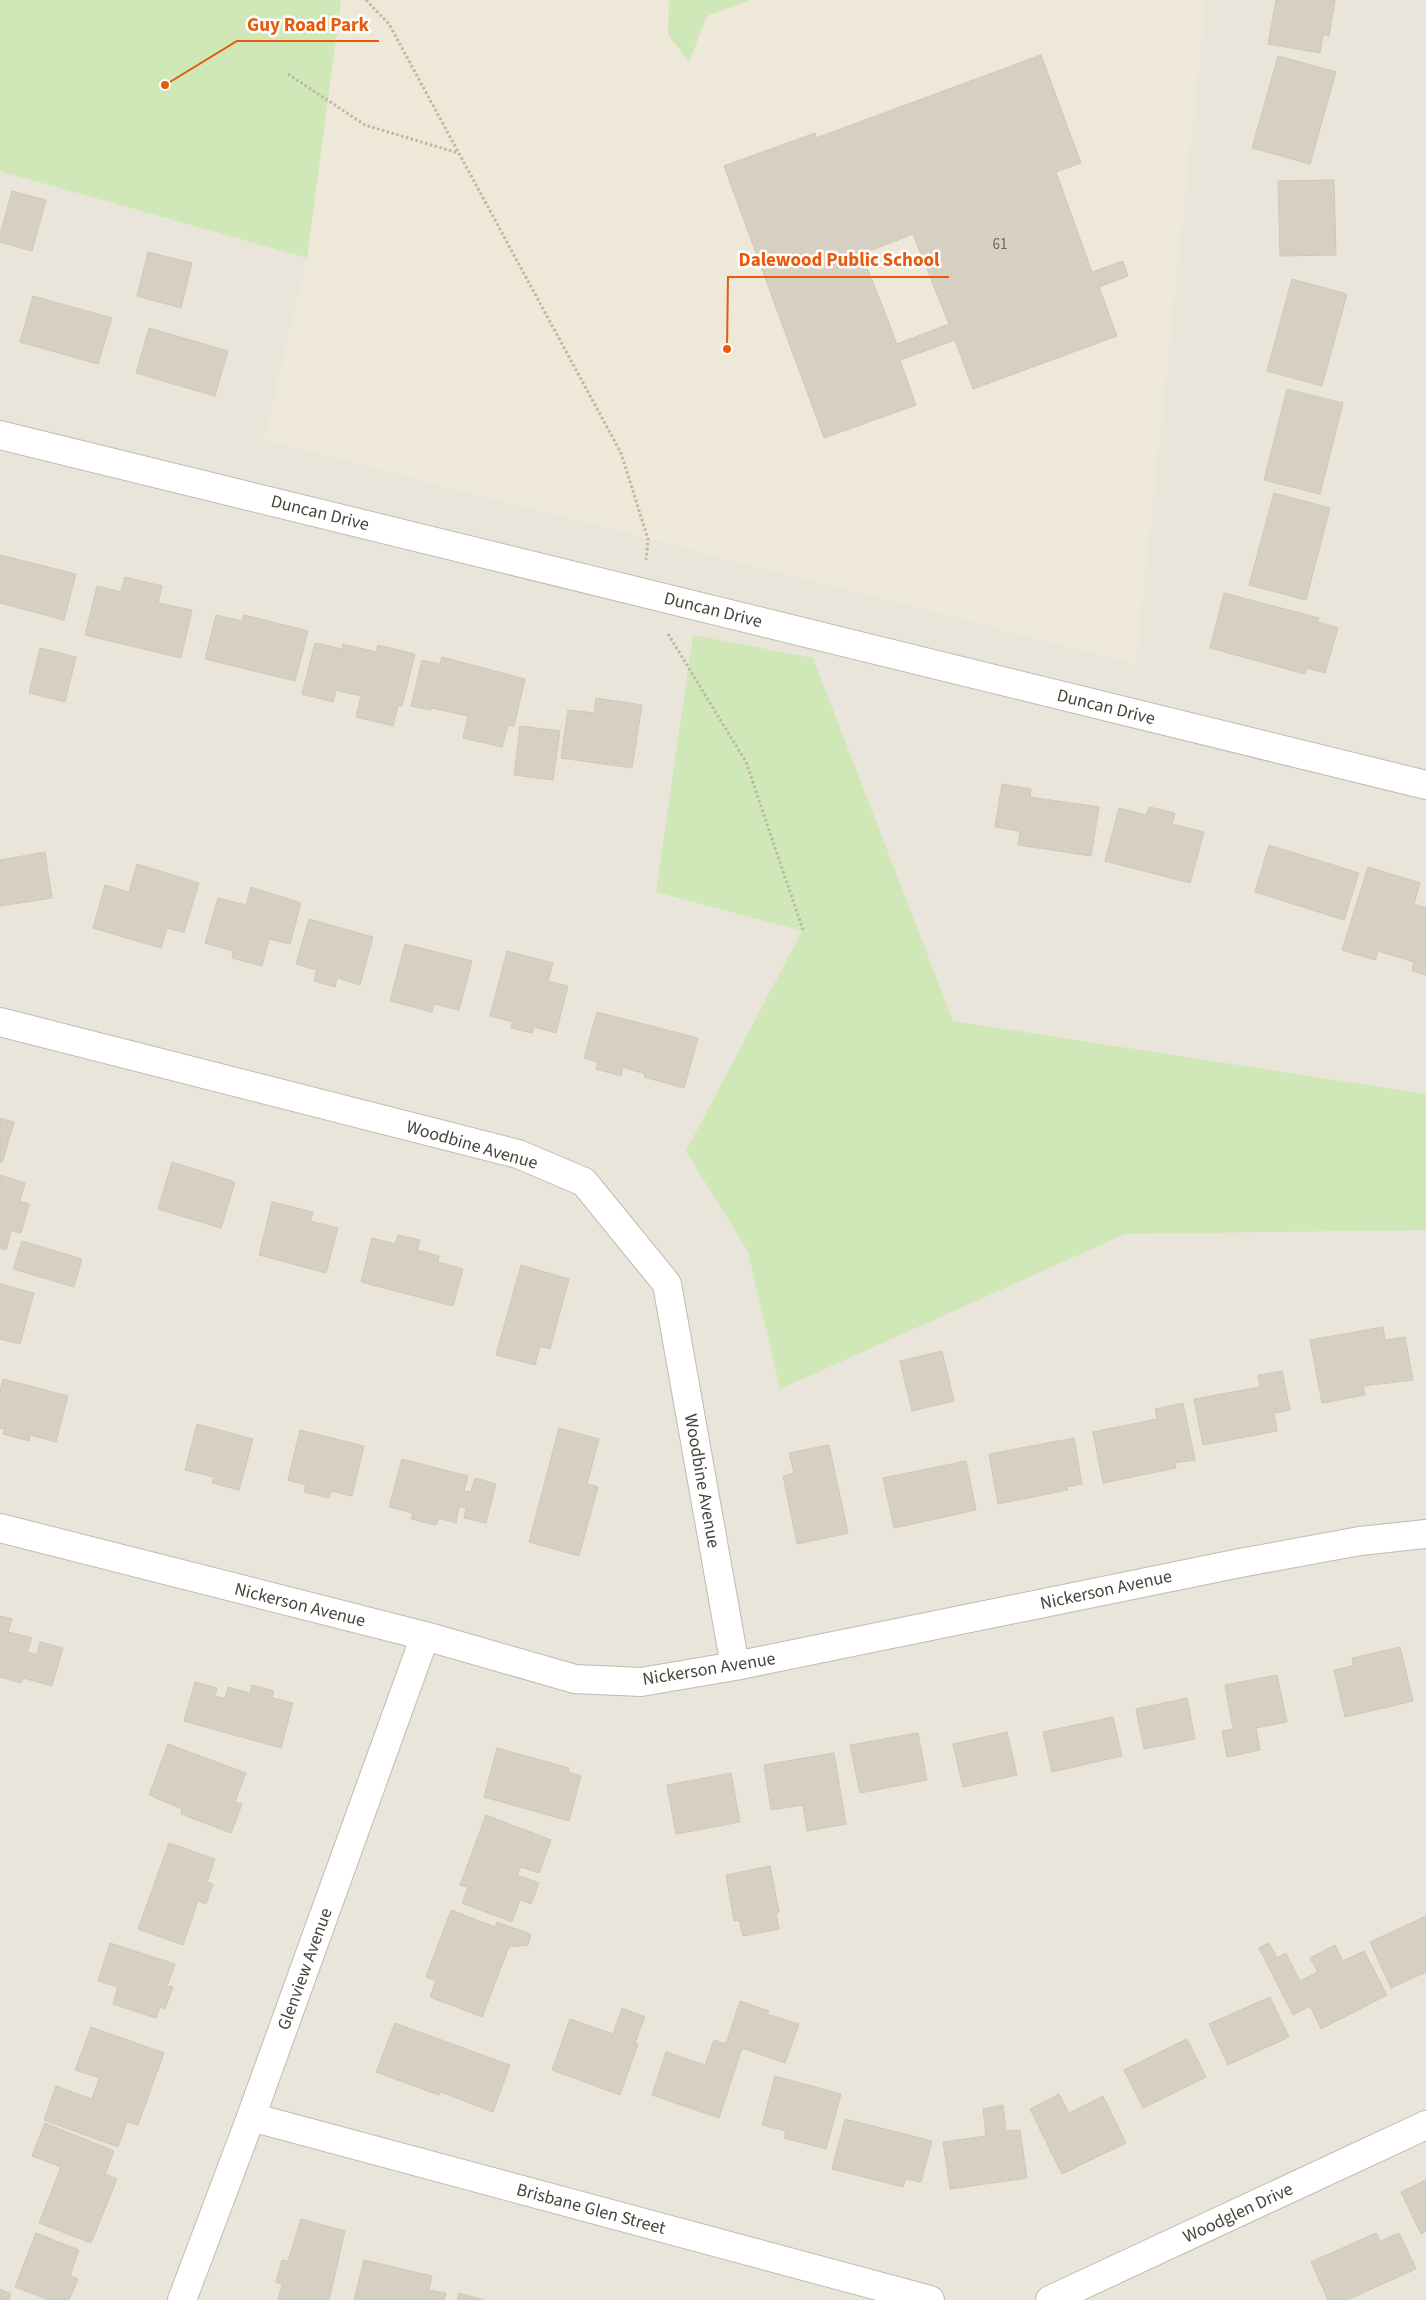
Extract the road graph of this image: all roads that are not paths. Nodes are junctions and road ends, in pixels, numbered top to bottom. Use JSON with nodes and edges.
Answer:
{"nodes":[{"id":1,"x":0,"y":435,"type":"edge"},
{"id":2,"x":1426,"y":785,"type":"edge"},
{"id":3,"x":0,"y":1022,"type":"edge"},
{"id":4,"x":0,"y":1528,"type":"edge"},
{"id":5,"x":1426,"y":1534,"type":"edge"},
{"id":6,"x":425,"y":1636,"type":"junction"},
{"id":7,"x":735,"y":1666,"type":"junction"},
{"id":8,"x":251,"y":2117,"type":"junction"},
{"id":9,"x":1426,"y":2125,"type":"edge"},
{"id":10,"x":182,"y":2300,"type":"edge"},
{"id":11,"x":930,"y":2300,"type":"edge"},
{"id":12,"x":1050,"y":2300,"type":"edge"}],
"edges":[{"from":1,"to":2,"type":"street","name":"Duncan Drive"},
{"from":3,"to":7,"type":"street","name":"Woodbine Avenue"},
{"from":4,"to":6,"type":"street","name":"Nickerson Avenue"},
{"from":5,"to":7,"type":"street","name":"Nickerson Avenue"},
{"from":6,"to":7,"type":"street","name":"Nickerson Avenue"},
{"from":6,"to":8,"type":"street","name":"Glenview Avenue"},
{"from":8,"to":10,"type":"street","name":"Glenview Avenue"},
{"from":8,"to":11,"type":"street","name":"Brisbane Glen Street"},
{"from":9,"to":12,"type":"street","name":"Woodglen Drive"}]}
